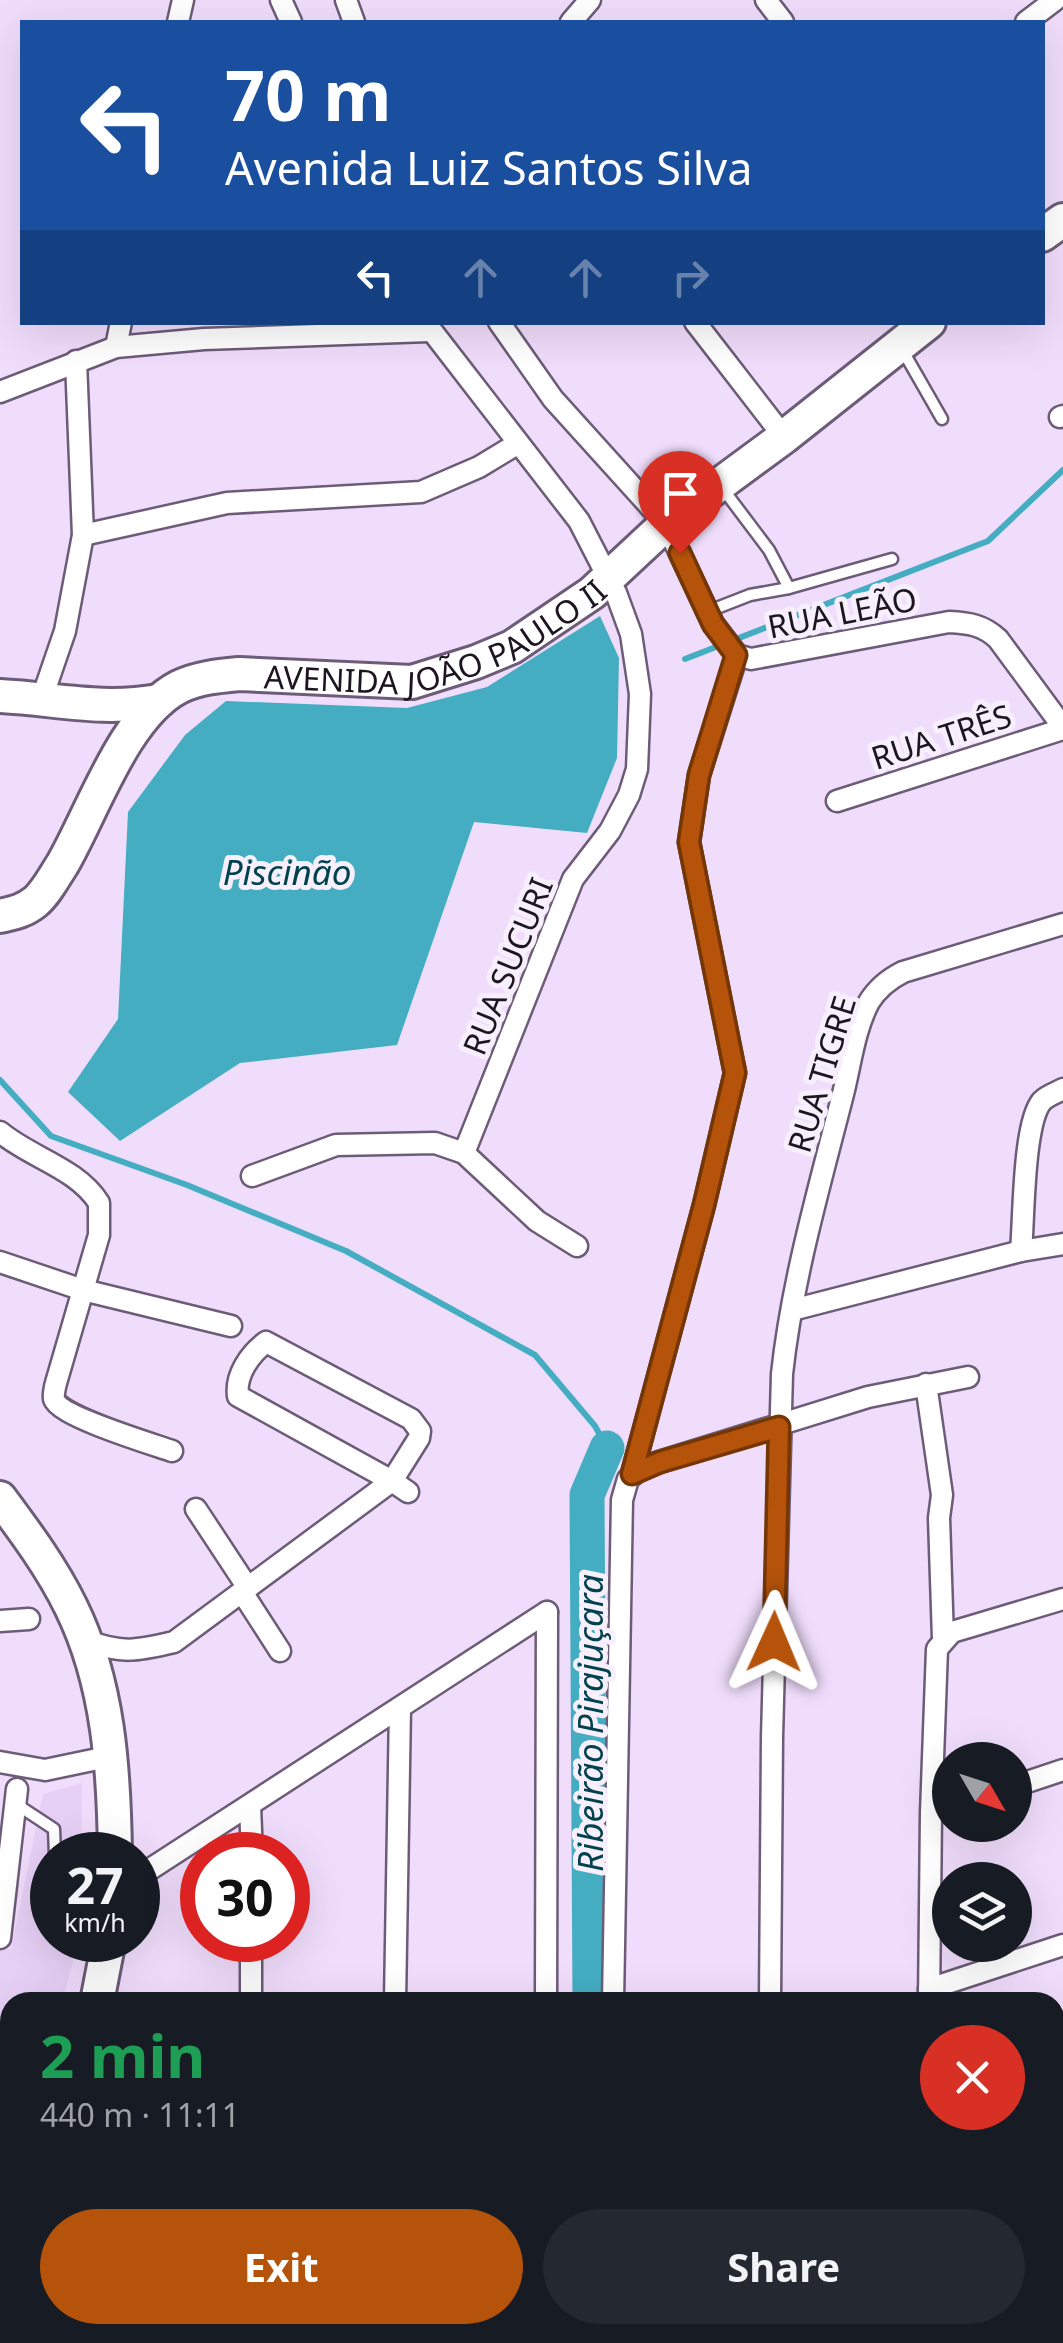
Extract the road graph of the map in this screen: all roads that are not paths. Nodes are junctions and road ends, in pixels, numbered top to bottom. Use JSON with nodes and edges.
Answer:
{"nodes":[{"id":1,"x":590,"y":0,"type":"edge"},
{"id":2,"x":766,"y":0,"type":"edge"},
{"id":3,"x":1055,"y":0,"type":"edge"},
{"id":4,"x":573,"y":20,"type":"edge"},
{"id":5,"x":781,"y":20,"type":"edge"},
{"id":6,"x":1029,"y":20,"type":"edge"},
{"id":7,"x":120,"y":325,"type":"edge"},
{"id":8,"x":500,"y":325,"type":"edge"},
{"id":9,"x":697,"y":325,"type":"edge"},
{"id":10,"x":926,"y":325,"type":"edge"},
{"id":11,"x":427,"y":327,"type":"edge"},
{"id":12,"x":900,"y":346,"type":"junction"},
{"id":13,"x":116,"y":347,"type":"junction"},
{"id":14,"x":76,"y":361,"type":"junction"},
{"id":15,"x":0,"y":392,"type":"edge"},
{"id":16,"x":942,"y":419,"type":"dead end"},
{"id":17,"x":784,"y":438,"type":"junction"},
{"id":18,"x":516,"y":444,"type":"junction"},
{"id":19,"x":720,"y":484,"type":"junction"},
{"id":20,"x":659,"y":530,"type":"junction"},
{"id":21,"x":83,"y":535,"type":"junction"},
{"id":22,"x":892,"y":559,"type":"dead end"},
{"id":23,"x":617,"y":571,"type":"junction"},
{"id":24,"x":789,"y":588,"type":"junction"},
{"id":25,"x":708,"y":611,"type":"junction"},
{"id":26,"x":736,"y":655,"type":"junction"},
{"id":27,"x":0,"y":696,"type":"edge"},
{"id":28,"x":42,"y":698,"type":"junction"},
{"id":29,"x":159,"y":701,"type":"junction"},
{"id":30,"x":102,"y":707,"type":"junction"},
{"id":31,"x":1063,"y":728,"type":"edge"},
{"id":32,"x":116,"y":757,"type":"junction"},
{"id":33,"x":837,"y":801,"type":"dead end"},
{"id":34,"x":0,"y":916,"type":"edge"},
{"id":35,"x":1063,"y":924,"type":"edge"},
{"id":36,"x":1063,"y":1089,"type":"edge"},
{"id":37,"x":0,"y":1132,"type":"edge"},
{"id":38,"x":464,"y":1153,"type":"junction"},
{"id":39,"x":252,"y":1176,"type":"dead end"},
{"id":40,"x":1063,"y":1244,"type":"edge"},
{"id":41,"x":577,"y":1246,"type":"dead end"},
{"id":42,"x":1021,"y":1251,"type":"junction"},
{"id":43,"x":0,"y":1262,"type":"edge"},
{"id":44,"x":82,"y":1290,"type":"junction"},
{"id":45,"x":792,"y":1310,"type":"junction"},
{"id":46,"x":231,"y":1326,"type":"dead end"},
{"id":47,"x":968,"y":1378,"type":"dead end"},
{"id":48,"x":926,"y":1384,"type":"junction"},
{"id":49,"x":779,"y":1427,"type":"junction"},
{"id":50,"x":172,"y":1451,"type":"dead end"},
{"id":51,"x":632,"y":1474,"type":"junction"},
{"id":52,"x":400,"y":1487,"type":"junction"},
{"id":53,"x":0,"y":1498,"type":"edge"},
{"id":54,"x":196,"y":1509,"type":"dead end"},
{"id":55,"x":245,"y":1590,"type":"junction"},
{"id":56,"x":1063,"y":1599,"type":"edge"},
{"id":57,"x":29,"y":1619,"type":"dead end"},
{"id":58,"x":0,"y":1621,"type":"edge"},
{"id":59,"x":943,"y":1639,"type":"junction"},
{"id":60,"x":84,"y":1640,"type":"junction"},
{"id":61,"x":280,"y":1650,"type":"dead end"},
{"id":62,"x":400,"y":1708,"type":"junction"},
{"id":63,"x":937,"y":1742,"type":"edge"},
{"id":64,"x":112,"y":1756,"type":"junction"},
{"id":65,"x":0,"y":1762,"type":"edge"},
{"id":66,"x":45,"y":1770,"type":"junction"},
{"id":67,"x":1063,"y":1770,"type":"edge"},
{"id":68,"x":1032,"y":1780,"type":"edge"},
{"id":69,"x":11,"y":1794,"type":"edge"},
{"id":70,"x":250,"y":1806,"type":"junction"},
{"id":71,"x":54,"y":1832,"type":"edge"},
{"id":72,"x":114,"y":1832,"type":"edge"},
{"id":73,"x":251,"y":1832,"type":"edge"},
{"id":74,"x":938,"y":1842,"type":"edge"},
{"id":75,"x":160,"y":1863,"type":"edge"},
{"id":76,"x":3,"y":1891,"type":"edge"},
{"id":77,"x":0,"y":1938,"type":"edge"},
{"id":78,"x":1063,"y":1945,"type":"edge"},
{"id":79,"x":106,"y":1962,"type":"edge"},
{"id":80,"x":251,"y":1962,"type":"edge"},
{"id":81,"x":100,"y":1992,"type":"edge"},
{"id":82,"x":250,"y":1992,"type":"edge"},
{"id":83,"x":395,"y":1992,"type":"edge"},
{"id":84,"x":546,"y":1992,"type":"edge"},
{"id":85,"x":613,"y":1992,"type":"edge"},
{"id":86,"x":770,"y":1992,"type":"edge"},
{"id":87,"x":930,"y":1992,"type":"edge"},
{"id":88,"x":940,"y":1992,"type":"edge"}],
"edges":[{"from":1,"to":4,"type":"street"},
{"from":2,"to":5,"type":"street"},
{"from":3,"to":6,"type":"street"},
{"from":7,"to":13,"type":"street"},
{"from":8,"to":20,"type":"street","name":"RUA LEÃO"},
{"from":9,"to":17,"type":"street"},
{"from":10,"to":12,"type":"main road","name":"AVENIDA JOÃO PAULO II"},
{"from":11,"to":13,"type":"street"},
{"from":11,"to":18,"type":"street","name":"RUA SUCURI"},
{"from":12,"to":16,"type":"lane"},
{"from":12,"to":17,"type":"main road","name":"AVENIDA JOÃO PAULO II"},
{"from":13,"to":14,"type":"street"},
{"from":14,"to":15,"type":"street"},
{"from":14,"to":21,"type":"street"},
{"from":17,"to":19,"type":"main road","name":"AVENIDA JOÃO PAULO II"},
{"from":18,"to":21,"type":"street"},
{"from":18,"to":23,"type":"street","name":"RUA SUCURI"},
{"from":19,"to":20,"type":"main road","name":"AVENIDA JOÃO PAULO II"},
{"from":19,"to":24,"type":"lane"},
{"from":20,"to":23,"type":"main road","name":"AVENIDA JOÃO PAULO II"},
{"from":20,"to":25,"type":"street","name":"RUA LEÃO"},
{"from":21,"to":28,"type":"street"},
{"from":22,"to":24,"type":"lane"},
{"from":23,"to":29,"type":"main road","name":"AVENIDA JOÃO PAULO II"},
{"from":23,"to":38,"type":"street","name":"RUA SUCURI"},
{"from":24,"to":25,"type":"lane"},
{"from":25,"to":26,"type":"street","name":"RUA LEÃO"},
{"from":26,"to":31,"type":"street","name":"RUA LEÃO"},
{"from":26,"to":51,"type":"street"},
{"from":27,"to":28,"type":"main road"},
{"from":28,"to":30,"type":"main road"},
{"from":29,"to":30,"type":"main road"},
{"from":29,"to":32,"type":"main road","name":"AVENIDA JOÃO PAULO II"},
{"from":30,"to":32,"type":"main road"},
{"from":31,"to":33,"type":"street","name":"RUA TRÊS"},
{"from":32,"to":34,"type":"main road","name":"AVENIDA JOÃO PAULO II"},
{"from":35,"to":45,"type":"street","name":"RUA TIGRE"},
{"from":36,"to":42,"type":"street"},
{"from":37,"to":44,"type":"street"},
{"from":38,"to":39,"type":"street"},
{"from":38,"to":41,"type":"street"},
{"from":40,"to":42,"type":"street"},
{"from":42,"to":45,"type":"street"},
{"from":43,"to":44,"type":"street"},
{"from":44,"to":46,"type":"street"},
{"from":44,"to":50,"type":"street"},
{"from":45,"to":49,"type":"street","name":"RUA TIGRE"},
{"from":47,"to":48,"type":"street"},
{"from":48,"to":49,"type":"street"},
{"from":48,"to":59,"type":"street"},
{"from":49,"to":51,"type":"street"},
{"from":49,"to":86,"type":"street","name":"RUA TIGRE"},
{"from":51,"to":85,"type":"street"},
{"from":52,"to":52,"type":"street"},
{"from":52,"to":55,"type":"street"},
{"from":53,"to":60,"type":"main road"},
{"from":54,"to":55,"type":"street"},
{"from":55,"to":60,"type":"street"},
{"from":55,"to":61,"type":"street"},
{"from":56,"to":59,"type":"street"},
{"from":57,"to":58,"type":"street"},
{"from":59,"to":63,"type":"street"},
{"from":60,"to":64,"type":"main road"},
{"from":62,"to":70,"type":"street"},
{"from":62,"to":83,"type":"street"},
{"from":62,"to":84,"type":"street"},
{"from":64,"to":66,"type":"street"},
{"from":64,"to":72,"type":"main road"},
{"from":65,"to":66,"type":"street"},
{"from":66,"to":69,"type":"street"},
{"from":67,"to":68,"type":"street"},
{"from":69,"to":71,"type":"lane"},
{"from":69,"to":76,"type":"street"},
{"from":70,"to":73,"type":"street"},
{"from":70,"to":75,"type":"street"},
{"from":74,"to":87,"type":"street"},
{"from":76,"to":77,"type":"street"},
{"from":78,"to":88,"type":"street"},
{"from":79,"to":81,"type":"main road"},
{"from":80,"to":82,"type":"street"}]}
